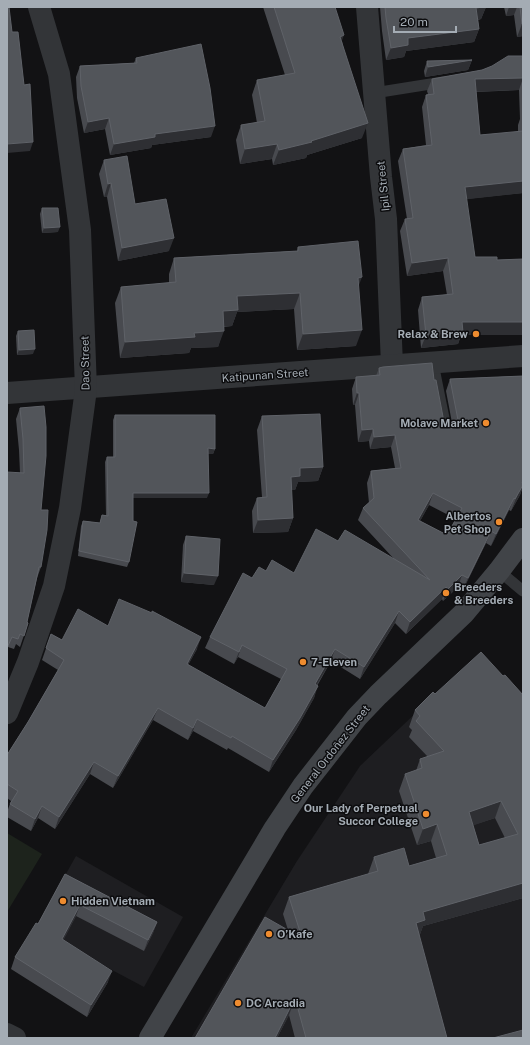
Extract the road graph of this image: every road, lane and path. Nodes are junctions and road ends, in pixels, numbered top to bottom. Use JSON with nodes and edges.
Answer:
{"nodes":[{"id":1,"x":39,"y":7,"type":"edge"},
{"id":2,"x":368,"y":7,"type":"edge"},
{"id":3,"x":453,"y":80,"type":"edge"},
{"id":4,"x":374,"y":93,"type":"junction"},
{"id":5,"x":523,"y":356,"type":"edge"},
{"id":6,"x":433,"y":363,"type":"junction"},
{"id":7,"x":392,"y":365,"type":"junction"},
{"id":8,"x":86,"y":388,"type":"junction"},
{"id":9,"x":7,"y":393,"type":"edge"},
{"id":10,"x":447,"y":432,"type":"edge"},
{"id":11,"x":523,"y":539,"type":"edge"},
{"id":12,"x":499,"y":571,"type":"junction"},
{"id":13,"x":523,"y":591,"type":"edge"},
{"id":14,"x":7,"y":713,"type":"edge"},
{"id":15,"x":7,"y":1034,"type":"edge"},
{"id":16,"x":15,"y":1038,"type":"edge"},
{"id":17,"x":150,"y":1038,"type":"edge"}],
"edges":[{"from":1,"to":8,"type":"street","name":"Dao Street"},
{"from":2,"to":4,"type":"street","name":"Ipil Street"},
{"from":3,"to":4,"type":"lane"},
{"from":4,"to":7,"type":"street","name":"Ipil Street"},
{"from":5,"to":6,"type":"street","name":"Katipunan Street"},
{"from":6,"to":7,"type":"street","name":"Katipunan Street"},
{"from":6,"to":10,"type":"lane"},
{"from":7,"to":8,"type":"street","name":"Katipunan Street"},
{"from":8,"to":9,"type":"street","name":"Katipunan Street"},
{"from":8,"to":14,"type":"street","name":"Dao Street"},
{"from":11,"to":12,"type":"main road","name":"General Ordoñez Street"},
{"from":12,"to":13,"type":"lane"},
{"from":12,"to":17,"type":"main road","name":"General Ordoñez Street"},
{"from":15,"to":16,"type":"street"}]}
